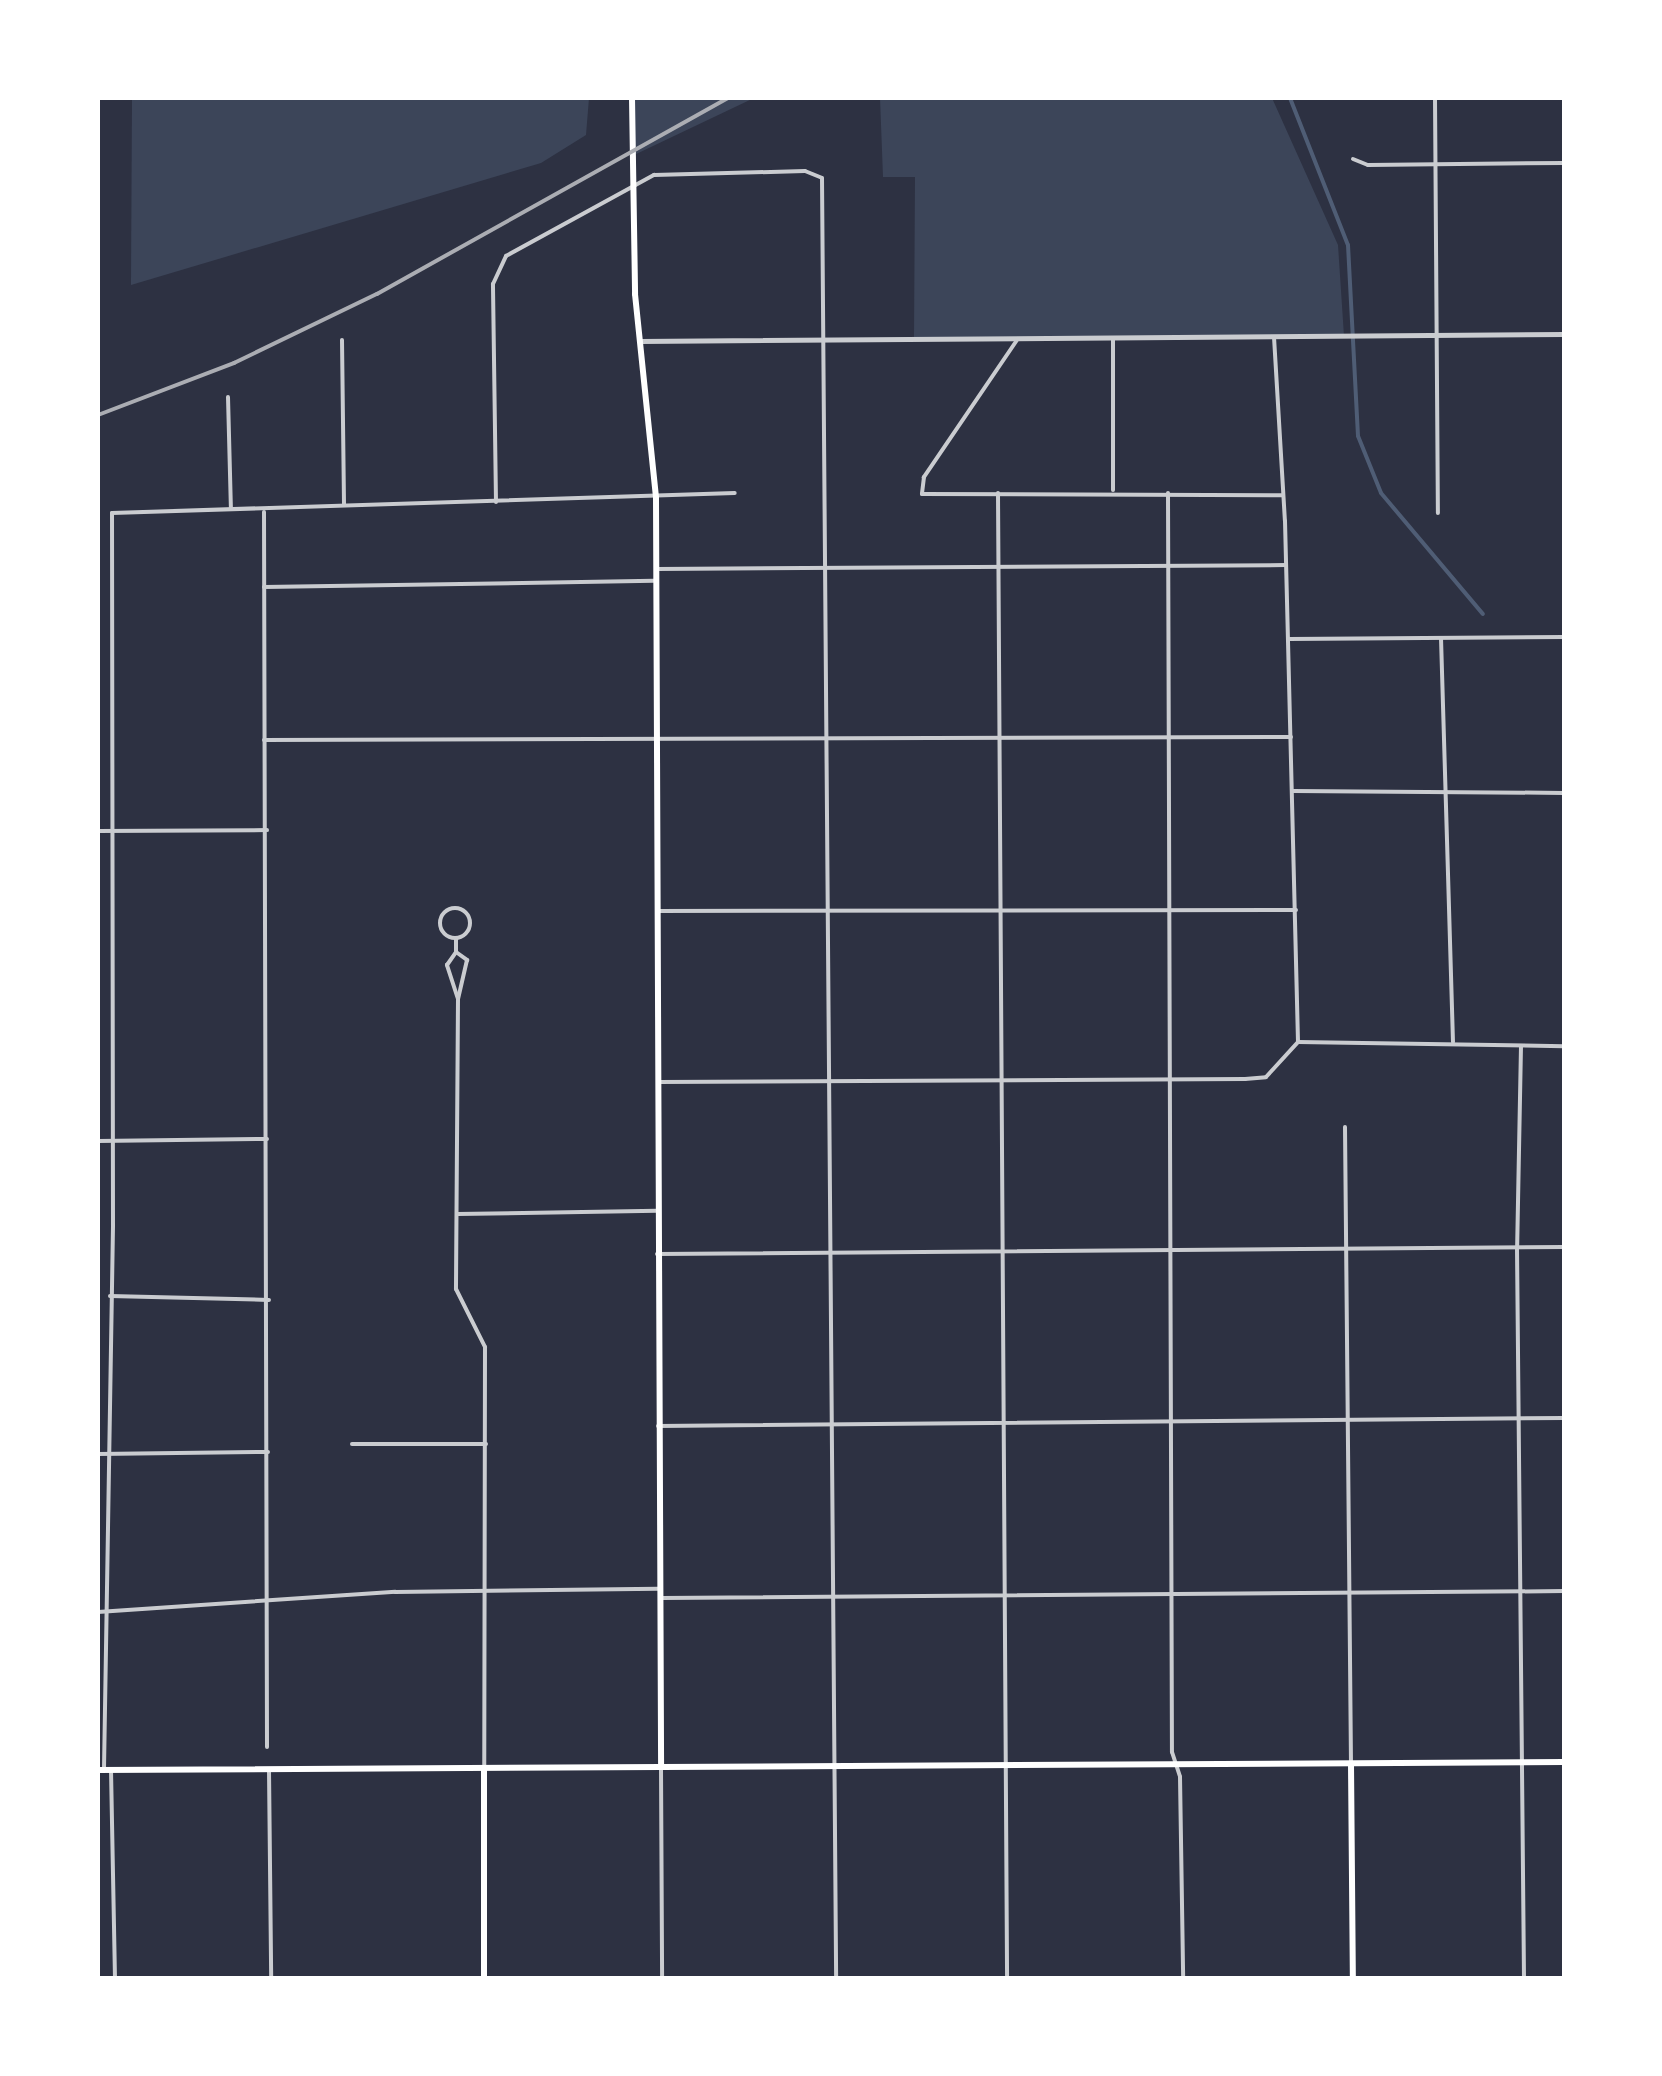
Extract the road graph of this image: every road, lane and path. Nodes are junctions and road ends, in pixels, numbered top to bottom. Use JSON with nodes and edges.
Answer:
{"nodes":[{"id":1,"x":632,"y":98,"type":"edge"},
{"id":2,"x":1434,"y":98,"type":"edge"},
{"id":3,"x":1352,"y":159,"type":"dead end"},
{"id":4,"x":1564,"y":163,"type":"edge"},
{"id":5,"x":1435,"y":166,"type":"junction"},
{"id":6,"x":1564,"y":334,"type":"edge"},
{"id":7,"x":1274,"y":336,"type":"junction"},
{"id":8,"x":1436,"y":336,"type":"junction"},
{"id":9,"x":823,"y":338,"type":"junction"},
{"id":10,"x":1112,"y":338,"type":"junction"},
{"id":11,"x":342,"y":340,"type":"dead end"},
{"id":12,"x":1017,"y":340,"type":"junction"},
{"id":13,"x":640,"y":342,"type":"junction"},
{"id":14,"x":228,"y":397,"type":"dead end"},
{"id":15,"x":1113,"y":490,"type":"junction"},
{"id":16,"x":735,"y":493,"type":"dead end"},
{"id":17,"x":998,"y":493,"type":"junction"},
{"id":18,"x":1168,"y":493,"type":"junction"},
{"id":19,"x":1283,"y":494,"type":"junction"},
{"id":20,"x":656,"y":498,"type":"junction"},
{"id":21,"x":496,"y":502,"type":"junction"},
{"id":22,"x":344,"y":504,"type":"junction"},
{"id":23,"x":231,"y":509,"type":"junction"},
{"id":24,"x":264,"y":511,"type":"junction"},
{"id":25,"x":1438,"y":513,"type":"dead end"},
{"id":26,"x":1286,"y":565,"type":"junction"},
{"id":27,"x":1168,"y":567,"type":"junction"},
{"id":28,"x":824,"y":568,"type":"junction"},
{"id":29,"x":657,"y":569,"type":"junction"},
{"id":30,"x":998,"y":570,"type":"junction"},
{"id":31,"x":657,"y":581,"type":"junction"},
{"id":32,"x":264,"y":587,"type":"junction"},
{"id":33,"x":1564,"y":637,"type":"edge"},
{"id":34,"x":1441,"y":638,"type":"junction"},
{"id":35,"x":1288,"y":639,"type":"junction"},
{"id":36,"x":999,"y":737,"type":"junction"},
{"id":37,"x":1290,"y":737,"type":"junction"},
{"id":38,"x":1168,"y":738,"type":"junction"},
{"id":39,"x":825,"y":739,"type":"junction"},
{"id":40,"x":264,"y":740,"type":"junction"},
{"id":41,"x":658,"y":740,"type":"junction"},
{"id":42,"x":1293,"y":791,"type":"junction"},
{"id":43,"x":1444,"y":792,"type":"junction"},
{"id":44,"x":1564,"y":793,"type":"edge"},
{"id":45,"x":113,"y":830,"type":"junction"},
{"id":46,"x":267,"y":830,"type":"junction"},
{"id":47,"x":98,"y":831,"type":"edge"},
{"id":48,"x":826,"y":910,"type":"junction"},
{"id":49,"x":1296,"y":910,"type":"junction"},
{"id":50,"x":658,"y":911,"type":"junction"},
{"id":51,"x":998,"y":911,"type":"junction"},
{"id":52,"x":1169,"y":911,"type":"junction"},
{"id":53,"x":456,"y":939,"type":"junction"},
{"id":54,"x":456,"y":952,"type":"junction"},
{"id":55,"x":458,"y":999,"type":"junction"},
{"id":56,"x":1298,"y":1042,"type":"junction"},
{"id":57,"x":1453,"y":1044,"type":"junction"},
{"id":58,"x":1521,"y":1046,"type":"junction"},
{"id":59,"x":1564,"y":1046,"type":"edge"},
{"id":60,"x":1170,"y":1080,"type":"junction"},
{"id":61,"x":659,"y":1082,"type":"junction"},
{"id":62,"x":827,"y":1082,"type":"junction"},
{"id":63,"x":999,"y":1083,"type":"junction"},
{"id":64,"x":1345,"y":1127,"type":"dead end"},
{"id":65,"x":267,"y":1139,"type":"junction"},
{"id":66,"x":98,"y":1141,"type":"edge"},
{"id":67,"x":112,"y":1141,"type":"junction"},
{"id":68,"x":657,"y":1211,"type":"junction"},
{"id":69,"x":457,"y":1214,"type":"junction"},
{"id":70,"x":1564,"y":1247,"type":"edge"},
{"id":71,"x":1517,"y":1248,"type":"junction"},
{"id":72,"x":1348,"y":1250,"type":"junction"},
{"id":73,"x":1000,"y":1252,"type":"junction"},
{"id":74,"x":1171,"y":1252,"type":"junction"},
{"id":75,"x":828,"y":1253,"type":"junction"},
{"id":76,"x":658,"y":1254,"type":"junction"},
{"id":77,"x":110,"y":1296,"type":"junction"},
{"id":78,"x":269,"y":1300,"type":"junction"},
{"id":79,"x":1564,"y":1418,"type":"edge"},
{"id":80,"x":1518,"y":1420,"type":"junction"},
{"id":81,"x":1000,"y":1422,"type":"junction"},
{"id":82,"x":1170,"y":1422,"type":"junction"},
{"id":83,"x":1349,"y":1422,"type":"junction"},
{"id":84,"x":828,"y":1425,"type":"junction"},
{"id":85,"x":658,"y":1426,"type":"junction"},
{"id":86,"x":352,"y":1444,"type":"dead end"},
{"id":87,"x":486,"y":1444,"type":"junction"},
{"id":88,"x":270,"y":1452,"type":"junction"},
{"id":89,"x":98,"y":1454,"type":"edge"},
{"id":90,"x":106,"y":1454,"type":"junction"},
{"id":91,"x":486,"y":1591,"type":"junction"},
{"id":92,"x":1564,"y":1591,"type":"edge"},
{"id":93,"x":1518,"y":1592,"type":"junction"},
{"id":94,"x":1350,"y":1593,"type":"junction"},
{"id":95,"x":658,"y":1594,"type":"junction"},
{"id":96,"x":1173,"y":1595,"type":"junction"},
{"id":97,"x":1000,"y":1596,"type":"junction"},
{"id":98,"x":829,"y":1597,"type":"junction"},
{"id":99,"x":270,"y":1598,"type":"junction"},
{"id":100,"x":100,"y":1612,"type":"edge"},
{"id":101,"x":267,"y":1747,"type":"dead end"},
{"id":102,"x":1522,"y":1762,"type":"junction"},
{"id":103,"x":1564,"y":1762,"type":"edge"},
{"id":104,"x":1002,"y":1764,"type":"junction"},
{"id":105,"x":1175,"y":1764,"type":"junction"},
{"id":106,"x":1351,"y":1764,"type":"junction"},
{"id":107,"x":661,"y":1766,"type":"junction"},
{"id":108,"x":833,"y":1766,"type":"junction"},
{"id":109,"x":484,"y":1768,"type":"junction"},
{"id":110,"x":104,"y":1770,"type":"edge"},
{"id":111,"x":270,"y":1770,"type":"junction"},
{"id":112,"x":116,"y":1978,"type":"edge"},
{"id":113,"x":271,"y":1978,"type":"edge"},
{"id":114,"x":484,"y":1978,"type":"edge"},
{"id":115,"x":662,"y":1978,"type":"edge"},
{"id":116,"x":836,"y":1978,"type":"edge"},
{"id":117,"x":1006,"y":1978,"type":"edge"},
{"id":118,"x":1183,"y":1978,"type":"edge"},
{"id":119,"x":1353,"y":1978,"type":"edge"},
{"id":120,"x":1524,"y":1978,"type":"edge"}],
"edges":[{"from":1,"to":13,"type":"main road"},
{"from":2,"to":5,"type":"street"},
{"from":3,"to":5,"type":"street"},
{"from":4,"to":5,"type":"street"},
{"from":5,"to":8,"type":"street"},
{"from":6,"to":8,"type":"street"},
{"from":7,"to":8,"type":"street"},
{"from":7,"to":10,"type":"street"},
{"from":7,"to":19,"type":"street"},
{"from":8,"to":25,"type":"street"},
{"from":9,"to":12,"type":"street"},
{"from":9,"to":13,"type":"street"},
{"from":9,"to":21,"type":"street"},
{"from":9,"to":28,"type":"street"},
{"from":10,"to":12,"type":"street"},
{"from":10,"to":15,"type":"street"},
{"from":11,"to":22,"type":"street"},
{"from":12,"to":17,"type":"street"},
{"from":13,"to":20,"type":"main road"},
{"from":14,"to":23,"type":"street"},
{"from":15,"to":17,"type":"street"},
{"from":15,"to":18,"type":"street"},
{"from":16,"to":20,"type":"street"},
{"from":17,"to":30,"type":"street"},
{"from":18,"to":19,"type":"street"},
{"from":18,"to":27,"type":"street"},
{"from":19,"to":26,"type":"street"},
{"from":20,"to":21,"type":"street"},
{"from":20,"to":29,"type":"main road"},
{"from":21,"to":22,"type":"street"},
{"from":22,"to":24,"type":"street"},
{"from":23,"to":24,"type":"street"},
{"from":23,"to":45,"type":"street"},
{"from":24,"to":32,"type":"street"},
{"from":26,"to":27,"type":"street"},
{"from":26,"to":35,"type":"street"},
{"from":27,"to":30,"type":"street"},
{"from":27,"to":38,"type":"street"},
{"from":28,"to":29,"type":"street"},
{"from":28,"to":30,"type":"street"},
{"from":28,"to":39,"type":"street"},
{"from":29,"to":31,"type":"main road"},
{"from":30,"to":36,"type":"street"},
{"from":31,"to":32,"type":"street"},
{"from":31,"to":41,"type":"main road"},
{"from":32,"to":40,"type":"street"},
{"from":33,"to":34,"type":"street"},
{"from":34,"to":35,"type":"street"},
{"from":34,"to":43,"type":"street"},
{"from":35,"to":37,"type":"street"},
{"from":36,"to":38,"type":"street"},
{"from":36,"to":39,"type":"street"},
{"from":36,"to":51,"type":"street"},
{"from":37,"to":38,"type":"street"},
{"from":37,"to":42,"type":"street"},
{"from":38,"to":52,"type":"street"},
{"from":39,"to":41,"type":"street"},
{"from":39,"to":48,"type":"street"},
{"from":40,"to":41,"type":"street"},
{"from":40,"to":46,"type":"street"},
{"from":41,"to":50,"type":"main road"},
{"from":42,"to":43,"type":"street"},
{"from":42,"to":49,"type":"street"},
{"from":43,"to":44,"type":"street"},
{"from":43,"to":57,"type":"street"},
{"from":45,"to":46,"type":"street"},
{"from":45,"to":47,"type":"street"},
{"from":45,"to":67,"type":"street"},
{"from":46,"to":65,"type":"street"},
{"from":48,"to":50,"type":"street"},
{"from":48,"to":51,"type":"street"},
{"from":48,"to":62,"type":"street"},
{"from":49,"to":52,"type":"street"},
{"from":49,"to":56,"type":"street"},
{"from":50,"to":61,"type":"main road"},
{"from":51,"to":52,"type":"street"},
{"from":51,"to":63,"type":"street"},
{"from":52,"to":60,"type":"street"},
{"from":53,"to":53,"type":"street"},
{"from":53,"to":54,"type":"street"},
{"from":54,"to":55,"type":"street"},
{"from":54,"to":55,"type":"street"},
{"from":55,"to":69,"type":"street"},
{"from":56,"to":57,"type":"street"},
{"from":56,"to":60,"type":"street"},
{"from":57,"to":58,"type":"street"},
{"from":58,"to":59,"type":"street"},
{"from":58,"to":71,"type":"street"},
{"from":60,"to":63,"type":"street"},
{"from":60,"to":74,"type":"street"},
{"from":61,"to":62,"type":"street"},
{"from":61,"to":68,"type":"main road"},
{"from":62,"to":63,"type":"street"},
{"from":62,"to":75,"type":"street"},
{"from":63,"to":73,"type":"street"},
{"from":64,"to":72,"type":"street"},
{"from":65,"to":67,"type":"street"},
{"from":65,"to":78,"type":"street"},
{"from":66,"to":67,"type":"street"},
{"from":67,"to":77,"type":"street"},
{"from":68,"to":69,"type":"street"},
{"from":68,"to":76,"type":"main road"},
{"from":69,"to":87,"type":"street"},
{"from":70,"to":71,"type":"street"},
{"from":71,"to":72,"type":"street"},
{"from":71,"to":80,"type":"street"},
{"from":72,"to":74,"type":"street"},
{"from":72,"to":83,"type":"street"},
{"from":73,"to":74,"type":"street"},
{"from":73,"to":75,"type":"street"},
{"from":73,"to":81,"type":"street"},
{"from":74,"to":82,"type":"street"},
{"from":75,"to":76,"type":"street"},
{"from":75,"to":84,"type":"street"},
{"from":76,"to":85,"type":"main road"},
{"from":77,"to":78,"type":"street"},
{"from":77,"to":90,"type":"street"},
{"from":78,"to":88,"type":"street"},
{"from":79,"to":80,"type":"street"},
{"from":80,"to":83,"type":"street"},
{"from":80,"to":93,"type":"street"},
{"from":81,"to":82,"type":"street"},
{"from":81,"to":84,"type":"street"},
{"from":81,"to":97,"type":"street"},
{"from":82,"to":83,"type":"street"},
{"from":82,"to":96,"type":"street"},
{"from":83,"to":94,"type":"street"},
{"from":84,"to":85,"type":"street"},
{"from":84,"to":98,"type":"street"},
{"from":85,"to":95,"type":"main road"},
{"from":86,"to":87,"type":"street"},
{"from":87,"to":91,"type":"street"},
{"from":88,"to":90,"type":"street"},
{"from":88,"to":99,"type":"street"},
{"from":89,"to":90,"type":"street"},
{"from":90,"to":100,"type":"street"},
{"from":91,"to":95,"type":"street"},
{"from":91,"to":99,"type":"street"},
{"from":91,"to":109,"type":"street"},
{"from":92,"to":93,"type":"street"},
{"from":93,"to":94,"type":"street"},
{"from":93,"to":102,"type":"street"},
{"from":94,"to":96,"type":"street"},
{"from":94,"to":106,"type":"street"},
{"from":95,"to":98,"type":"street"},
{"from":95,"to":107,"type":"main road"},
{"from":96,"to":97,"type":"street"},
{"from":96,"to":105,"type":"street"},
{"from":97,"to":98,"type":"street"},
{"from":97,"to":104,"type":"street"},
{"from":98,"to":108,"type":"street"},
{"from":99,"to":100,"type":"street"},
{"from":99,"to":101,"type":"street"},
{"from":100,"to":110,"type":"street"},
{"from":102,"to":103,"type":"main road"},
{"from":102,"to":106,"type":"main road"},
{"from":102,"to":120,"type":"street"},
{"from":104,"to":105,"type":"main road"},
{"from":104,"to":108,"type":"main road"},
{"from":104,"to":117,"type":"street"},
{"from":105,"to":106,"type":"main road"},
{"from":105,"to":118,"type":"street"},
{"from":106,"to":119,"type":"main road"},
{"from":107,"to":108,"type":"main road"},
{"from":107,"to":109,"type":"main road"},
{"from":107,"to":115,"type":"street"},
{"from":108,"to":116,"type":"street"},
{"from":109,"to":111,"type":"main road"},
{"from":109,"to":114,"type":"main road"},
{"from":110,"to":111,"type":"main road"},
{"from":110,"to":112,"type":"street"},
{"from":111,"to":113,"type":"street"}]}
